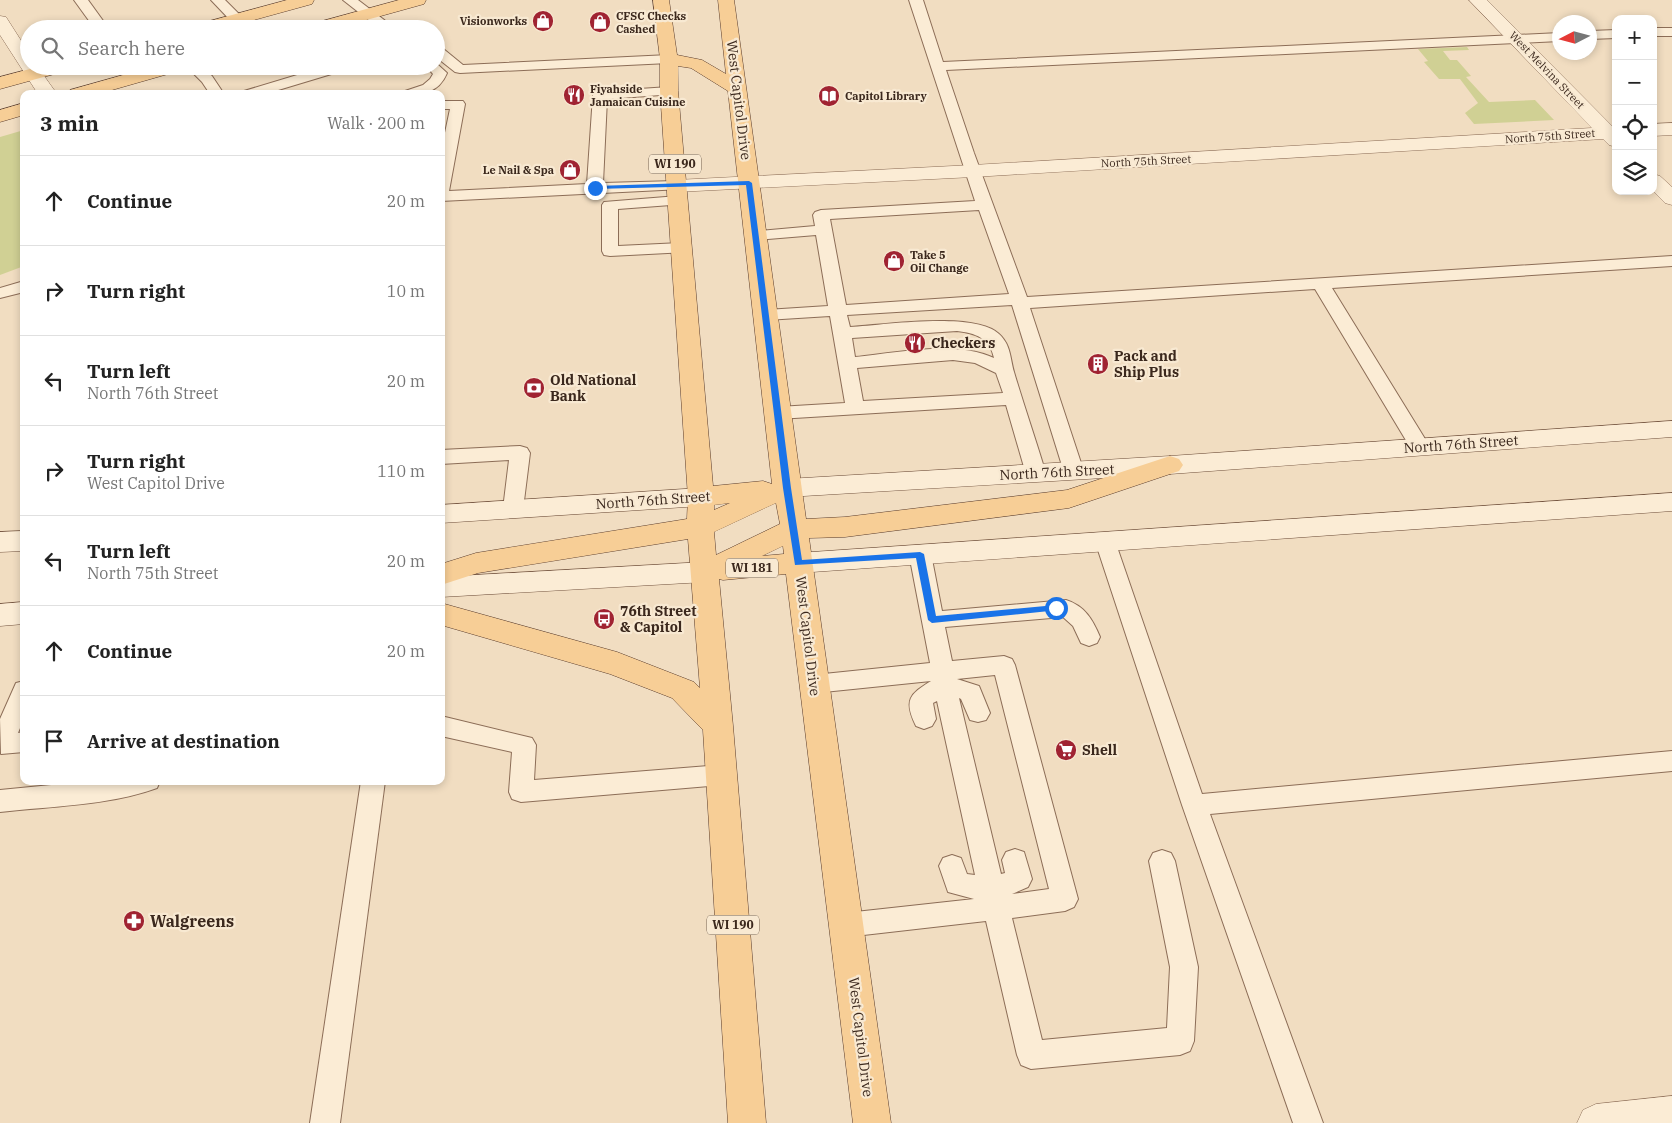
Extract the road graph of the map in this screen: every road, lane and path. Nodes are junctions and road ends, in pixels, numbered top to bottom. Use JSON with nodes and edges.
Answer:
{"nodes":[{"id":1,"x":81,"y":0,"type":"edge"},
{"id":2,"x":218,"y":0,"type":"edge"},
{"id":3,"x":306,"y":0,"type":"edge"},
{"id":4,"x":350,"y":0,"type":"edge"},
{"id":5,"x":418,"y":0,"type":"edge"},
{"id":6,"x":661,"y":0,"type":"edge"},
{"id":7,"x":726,"y":0,"type":"edge"},
{"id":8,"x":916,"y":0,"type":"edge"},
{"id":9,"x":1478,"y":0,"type":"edge"},
{"id":10,"x":367,"y":14,"type":"junction"},
{"id":11,"x":237,"y":19,"type":"junction"},
{"id":12,"x":95,"y":20,"type":"edge"},
{"id":13,"x":233,"y":20,"type":"edge"},
{"id":14,"x":346,"y":20,"type":"edge"},
{"id":15,"x":376,"y":20,"type":"edge"},
{"id":16,"x":0,"y":21,"type":"edge"},
{"id":17,"x":1657,"y":32,"type":"edge"},
{"id":18,"x":1672,"y":32,"type":"edge"},
{"id":19,"x":1612,"y":34,"type":"edge"},
{"id":20,"x":1597,"y":35,"type":"edge"},
{"id":21,"x":1552,"y":36,"type":"edge"},
{"id":22,"x":1517,"y":38,"type":"junction"},
{"id":23,"x":20,"y":53,"type":"edge"},
{"id":24,"x":445,"y":57,"type":"edge"},
{"id":25,"x":669,"y":59,"type":"junction"},
{"id":26,"x":937,"y":66,"type":"junction"},
{"id":27,"x":30,"y":75,"type":"edge"},
{"id":28,"x":34,"y":75,"type":"edge"},
{"id":29,"x":144,"y":75,"type":"edge"},
{"id":30,"x":202,"y":75,"type":"edge"},
{"id":31,"x":313,"y":75,"type":"edge"},
{"id":32,"x":439,"y":75,"type":"edge"},
{"id":33,"x":0,"y":84,"type":"edge"},
{"id":34,"x":738,"y":89,"type":"junction"},
{"id":35,"x":45,"y":90,"type":"edge"},
{"id":36,"x":91,"y":90,"type":"edge"},
{"id":37,"x":214,"y":90,"type":"edge"},
{"id":38,"x":262,"y":90,"type":"edge"},
{"id":39,"x":423,"y":90,"type":"edge"},
{"id":40,"x":669,"y":91,"type":"junction"},
{"id":41,"x":445,"y":105,"type":"edge"},
{"id":42,"x":20,"y":110,"type":"edge"},
{"id":43,"x":0,"y":116,"type":"edge"},
{"id":44,"x":1672,"y":129,"type":"edge"},
{"id":45,"x":1657,"y":130,"type":"edge"},
{"id":46,"x":1612,"y":134,"type":"edge"},
{"id":47,"x":1612,"y":135,"type":"edge"},
{"id":48,"x":972,"y":171,"type":"junction"},
{"id":49,"x":445,"y":174,"type":"edge"},
{"id":50,"x":749,"y":183,"type":"junction"},
{"id":51,"x":1657,"y":184,"type":"edge"},
{"id":52,"x":595,"y":188,"type":"junction"},
{"id":53,"x":677,"y":193,"type":"junction"},
{"id":54,"x":445,"y":195,"type":"edge"},
{"id":55,"x":1672,"y":199,"type":"edge"},
{"id":56,"x":986,"y":205,"type":"junction"},
{"id":57,"x":824,"y":230,"type":"junction"},
{"id":58,"x":756,"y":235,"type":"junction"},
{"id":59,"x":681,"y":248,"type":"junction"},
{"id":60,"x":1672,"y":261,"type":"edge"},
{"id":61,"x":1321,"y":284,"type":"junction"},
{"id":62,"x":20,"y":287,"type":"edge"},
{"id":63,"x":0,"y":293,"type":"edge"},
{"id":64,"x":1019,"y":301,"type":"junction"},
{"id":65,"x":838,"y":310,"type":"junction"},
{"id":66,"x":766,"y":314,"type":"junction"},
{"id":67,"x":842,"y":333,"type":"junction"},
{"id":68,"x":847,"y":363,"type":"junction"},
{"id":69,"x":1004,"y":370,"type":"junction"},
{"id":70,"x":1014,"y":398,"type":"junction"},
{"id":71,"x":855,"y":408,"type":"junction"},
{"id":72,"x":778,"y":413,"type":"junction"},
{"id":73,"x":1672,"y":429,"type":"edge"},
{"id":74,"x":1420,"y":447,"type":"junction"},
{"id":75,"x":445,"y":457,"type":"edge"},
{"id":76,"x":1170,"y":465,"type":"junction"},
{"id":77,"x":1074,"y":472,"type":"junction"},
{"id":78,"x":1036,"y":474,"type":"junction"},
{"id":79,"x":787,"y":488,"type":"junction"},
{"id":80,"x":700,"y":497,"type":"junction"},
{"id":81,"x":1672,"y":502,"type":"edge"},
{"id":82,"x":513,"y":510,"type":"junction"},
{"id":83,"x":445,"y":514,"type":"edge"},
{"id":84,"x":700,"y":527,"type":"junction"},
{"id":85,"x":794,"y":529,"type":"junction"},
{"id":86,"x":20,"y":541,"type":"edge"},
{"id":87,"x":1105,"y":541,"type":"junction"},
{"id":88,"x":0,"y":542,"type":"edge"},
{"id":89,"x":920,"y":554,"type":"junction"},
{"id":90,"x":798,"y":563,"type":"junction"},
{"id":91,"x":705,"y":572,"type":"junction"},
{"id":92,"x":445,"y":574,"type":"edge"},
{"id":93,"x":445,"y":587,"type":"edge"},
{"id":94,"x":20,"y":613,"type":"edge"},
{"id":95,"x":0,"y":615,"type":"edge"},
{"id":96,"x":445,"y":615,"type":"edge"},
{"id":97,"x":932,"y":620,"type":"junction"},
{"id":98,"x":1089,"y":637,"type":"dead end"},
{"id":99,"x":944,"y":677,"type":"junction"},
{"id":100,"x":814,"y":684,"type":"junction"},
{"id":101,"x":20,"y":699,"type":"edge"},
{"id":102,"x":978,"y":712,"type":"dead end"},
{"id":103,"x":924,"y":719,"type":"dead end"},
{"id":104,"x":718,"y":726,"type":"junction"},
{"id":105,"x":445,"y":727,"type":"edge"},
{"id":106,"x":20,"y":742,"type":"edge"},
{"id":107,"x":1672,"y":761,"type":"edge"},
{"id":108,"x":721,"y":775,"type":"junction"},
{"id":109,"x":130,"y":785,"type":"edge"},
{"id":110,"x":372,"y":785,"type":"edge"},
{"id":111,"x":0,"y":801,"type":"edge"},
{"id":112,"x":1194,"y":805,"type":"junction"},
{"id":113,"x":1015,"y":860,"type":"dead end"},
{"id":114,"x":1162,"y":861,"type":"dead end"},
{"id":115,"x":952,"y":866,"type":"dead end"},
{"id":116,"x":994,"y":899,"type":"junction"},
{"id":117,"x":846,"y":925,"type":"junction"},
{"id":118,"x":1672,"y":1115,"type":"edge"},
{"id":119,"x":325,"y":1123,"type":"edge"},
{"id":120,"x":747,"y":1123,"type":"edge"},
{"id":121,"x":872,"y":1123,"type":"edge"},
{"id":122,"x":1308,"y":1123,"type":"edge"},
{"id":123,"x":1596,"y":1123,"type":"edge"}],
"edges":[{"from":1,"to":12,"type":"lane"},
{"from":2,"to":11,"type":"lane"},
{"from":3,"to":11,"type":"main road"},
{"from":4,"to":10,"type":"lane"},
{"from":5,"to":10,"type":"main road"},
{"from":6,"to":25,"type":"main road","number":"WI 190"},
{"from":7,"to":34,"type":"main road","name":"West Capitol Drive"},
{"from":8,"to":26,"type":"lane"},
{"from":9,"to":22,"type":"main road","name":"West Melvina Street"},
{"from":10,"to":14,"type":"main road"},
{"from":10,"to":15,"type":"lane"},
{"from":11,"to":13,"type":"main road"},
{"from":16,"to":23,"type":"main road"},
{"from":17,"to":18,"type":"lane"},
{"from":19,"to":20,"type":"lane"},
{"from":21,"to":22,"type":"lane"},
{"from":22,"to":26,"type":"lane"},
{"from":22,"to":46,"type":"main road","name":"West Melvina Street"},
{"from":24,"to":25,"type":"lane"},
{"from":25,"to":34,"type":"main road"},
{"from":25,"to":40,"type":"main road","number":"WI 190"},
{"from":26,"to":48,"type":"lane"},
{"from":27,"to":33,"type":"main road"},
{"from":28,"to":35,"type":"main road"},
{"from":29,"to":36,"type":"main road"},
{"from":30,"to":37,"type":"lane"},
{"from":31,"to":38,"type":"lane"},
{"from":32,"to":39,"type":"lane"},
{"from":34,"to":50,"type":"main road","name":"West Capitol Drive"},
{"from":40,"to":52,"type":"lane"},
{"from":40,"to":53,"type":"main road","number":"WI 190"},
{"from":41,"to":49,"type":"lane"},
{"from":42,"to":43,"type":"main road"},
{"from":44,"to":45,"type":"main road"},
{"from":47,"to":48,"type":"main road","name":"North 75th Street"},
{"from":48,"to":50,"type":"main road","name":"North 75th Street"},
{"from":48,"to":56,"type":"lane"},
{"from":50,"to":53,"type":"main road","name":"North 75th Street"},
{"from":50,"to":58,"type":"main road","name":"West Capitol Drive"},
{"from":51,"to":55,"type":"main road"},
{"from":52,"to":53,"type":"lane"},
{"from":52,"to":54,"type":"lane"},
{"from":53,"to":59,"type":"main road","number":"WI 190"},
{"from":53,"to":59,"type":"lane"},
{"from":56,"to":57,"type":"lane"},
{"from":56,"to":64,"type":"lane"},
{"from":57,"to":58,"type":"lane"},
{"from":57,"to":65,"type":"lane"},
{"from":58,"to":66,"type":"main road","name":"West Capitol Drive"},
{"from":59,"to":80,"type":"main road","number":"WI 190"},
{"from":60,"to":61,"type":"lane"},
{"from":61,"to":64,"type":"lane"},
{"from":61,"to":74,"type":"lane"},
{"from":62,"to":63,"type":"lane"},
{"from":64,"to":65,"type":"lane"},
{"from":64,"to":77,"type":"lane"},
{"from":65,"to":66,"type":"lane"},
{"from":65,"to":67,"type":"lane"},
{"from":66,"to":72,"type":"main road","name":"West Capitol Drive"},
{"from":67,"to":68,"type":"lane"},
{"from":67,"to":69,"type":"lane"},
{"from":68,"to":69,"type":"lane"},
{"from":68,"to":71,"type":"lane"},
{"from":69,"to":70,"type":"lane"},
{"from":70,"to":71,"type":"lane"},
{"from":70,"to":78,"type":"lane"},
{"from":71,"to":72,"type":"lane"},
{"from":72,"to":79,"type":"main road","name":"West Capitol Drive"},
{"from":73,"to":74,"type":"main road","name":"North 76th Street"},
{"from":74,"to":76,"type":"main road","name":"North 76th Street"},
{"from":75,"to":82,"type":"lane"},
{"from":76,"to":77,"type":"main road","name":"North 76th Street"},
{"from":76,"to":85,"type":"main road"},
{"from":77,"to":78,"type":"main road","name":"North 76th Street"},
{"from":78,"to":79,"type":"main road","name":"North 76th Street"},
{"from":79,"to":80,"type":"main road","name":"North 76th Street"},
{"from":79,"to":84,"type":"main road"},
{"from":79,"to":85,"type":"main road","name":"West Capitol Drive"},
{"from":80,"to":82,"type":"main road","name":"North 76th Street"},
{"from":80,"to":84,"type":"main road","number":"WI 190"},
{"from":81,"to":87,"type":"main road","number":"WI 181"},
{"from":82,"to":83,"type":"main road","name":"North 76th Street"},
{"from":84,"to":91,"type":"main road","number":"WI 190"},
{"from":84,"to":92,"type":"main road"},
{"from":85,"to":90,"type":"main road","name":"West Capitol Drive"},
{"from":85,"to":91,"type":"main road"},
{"from":86,"to":88,"type":"main road"},
{"from":87,"to":89,"type":"main road","number":"WI 181"},
{"from":87,"to":112,"type":"lane"},
{"from":89,"to":90,"type":"main road","number":"WI 181"},
{"from":89,"to":97,"type":"lane"},
{"from":90,"to":91,"type":"main road","number":"WI 181"},
{"from":90,"to":100,"type":"main road","name":"West Capitol Drive"},
{"from":91,"to":93,"type":"main road","number":"WI 181"},
{"from":91,"to":104,"type":"main road","number":"WI 190"},
{"from":94,"to":95,"type":"main road"},
{"from":96,"to":104,"type":"main road"},
{"from":97,"to":98,"type":"lane"},
{"from":97,"to":99,"type":"lane"},
{"from":99,"to":100,"type":"lane"},
{"from":99,"to":102,"type":"lane"},
{"from":99,"to":103,"type":"lane"},
{"from":99,"to":116,"type":"lane"},
{"from":99,"to":116,"type":"lane"},
{"from":100,"to":117,"type":"main road","name":"West Capitol Drive"},
{"from":101,"to":106,"type":"lane"},
{"from":104,"to":108,"type":"main road","number":"WI 190"},
{"from":105,"to":108,"type":"lane"},
{"from":107,"to":112,"type":"lane"},
{"from":108,"to":120,"type":"main road","number":"WI 190"},
{"from":109,"to":111,"type":"lane"},
{"from":110,"to":119,"type":"lane"},
{"from":112,"to":122,"type":"lane"},
{"from":113,"to":116,"type":"lane"},
{"from":114,"to":116,"type":"lane"},
{"from":115,"to":116,"type":"lane"},
{"from":116,"to":117,"type":"lane"},
{"from":117,"to":121,"type":"main road","name":"West Capitol Drive"},
{"from":118,"to":123,"type":"main road"}]}
